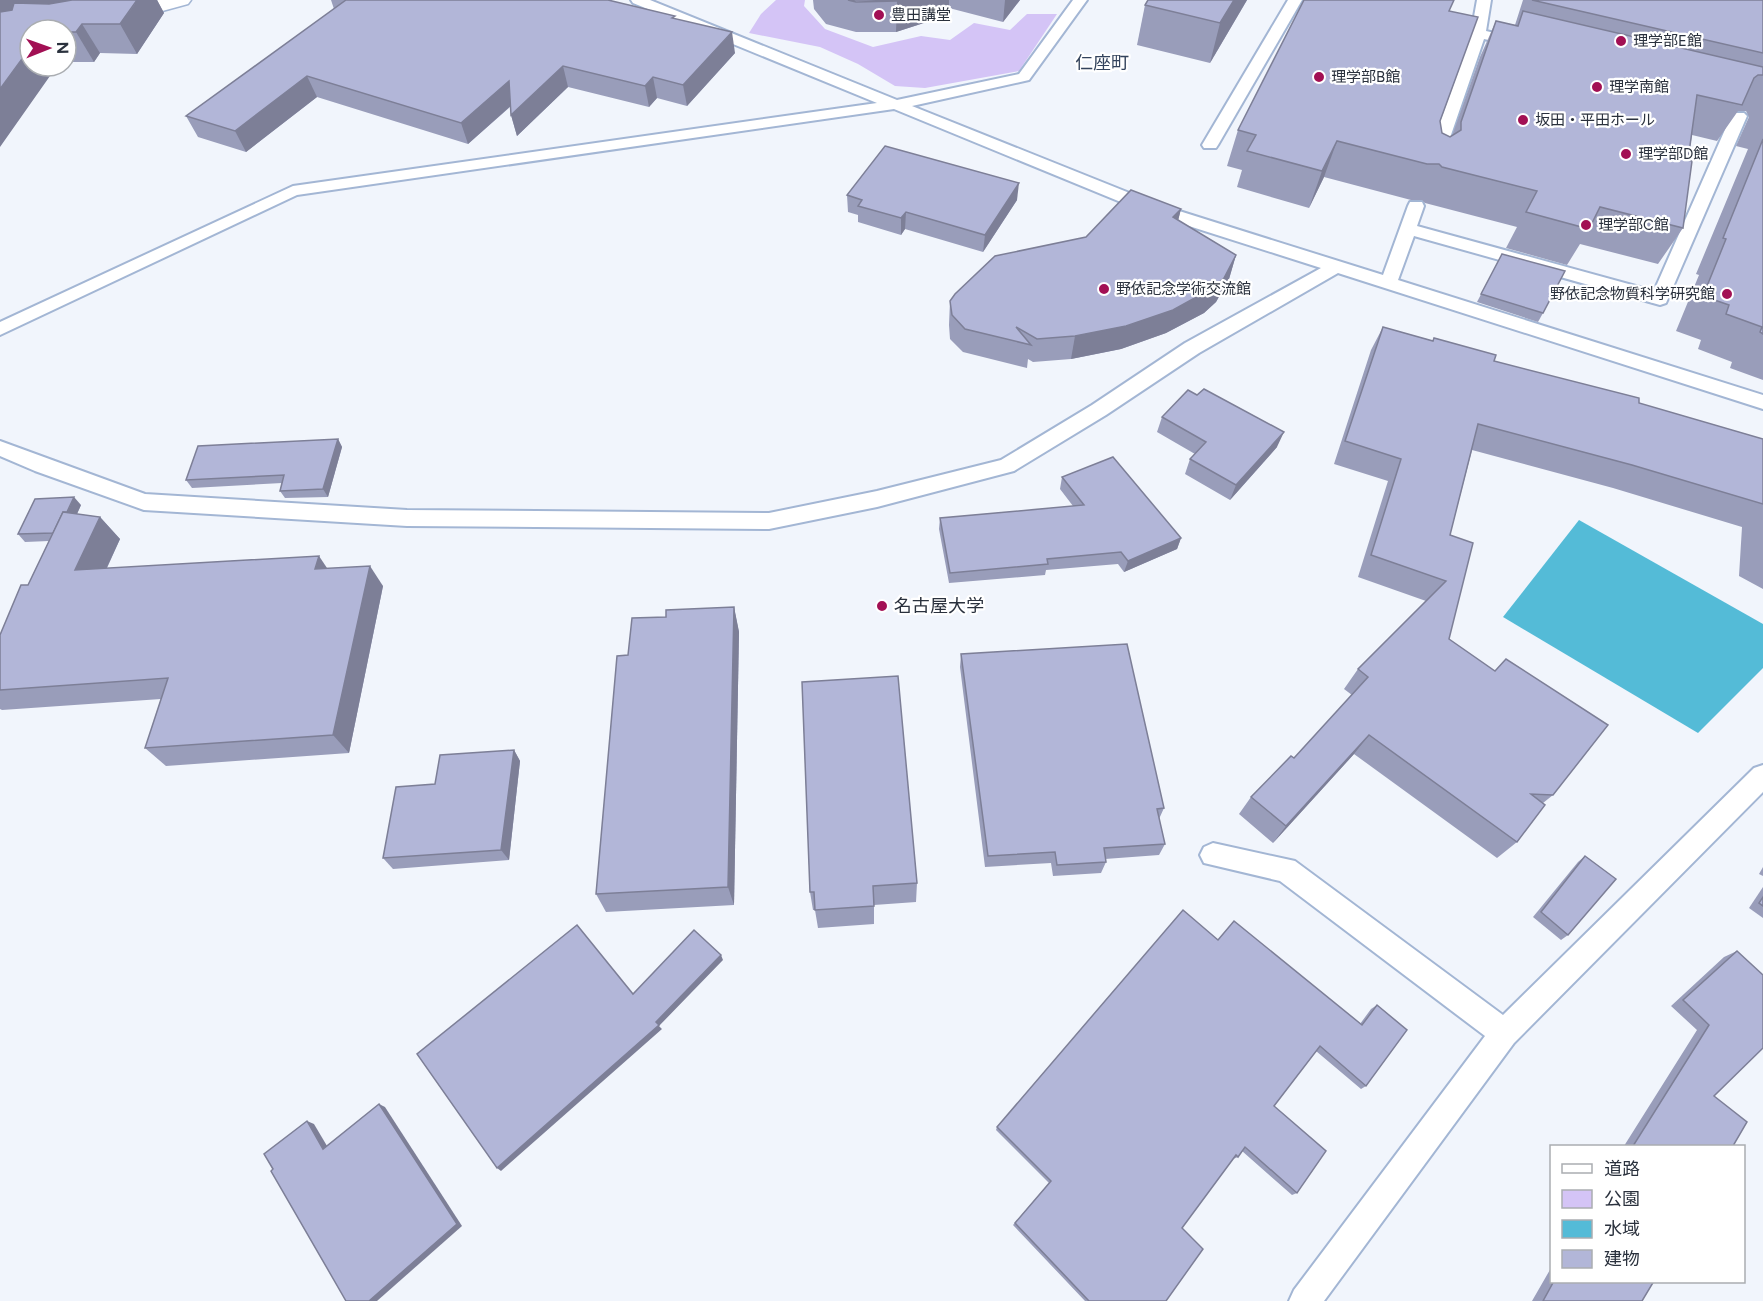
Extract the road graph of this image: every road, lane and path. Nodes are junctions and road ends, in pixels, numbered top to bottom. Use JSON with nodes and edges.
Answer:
{"nodes":[{"id":1,"x":181,"y":0,"type":"edge"},
{"id":2,"x":638,"y":0,"type":"edge"},
{"id":3,"x":1080,"y":0,"type":"edge"},
{"id":4,"x":1295,"y":0,"type":"edge"},
{"id":5,"x":1484,"y":0,"type":"edge"},
{"id":6,"x":78,"y":23,"type":"edge"},
{"id":7,"x":1478,"y":33,"type":"junction"},
{"id":8,"x":1534,"y":46,"type":"edge"},
{"id":9,"x":899,"y":104,"type":"junction"},
{"id":10,"x":1742,"y":111,"type":"edge"},
{"id":11,"x":1210,"y":145,"type":"dead end"},
{"id":12,"x":1434,"y":166,"type":"edge"},
{"id":13,"x":1416,"y":206,"type":"edge"},
{"id":14,"x":1409,"y":229,"type":"junction"},
{"id":15,"x":1338,"y":266,"type":"junction"},
{"id":16,"x":1389,"y":282,"type":"junction"},
{"id":17,"x":0,"y":329,"type":"edge"},
{"id":18,"x":1763,"y":402,"type":"edge"},
{"id":19,"x":0,"y":448,"type":"edge"},
{"id":20,"x":1763,"y":776,"type":"edge"},
{"id":21,"x":1213,"y":855,"type":"dead end"},
{"id":22,"x":1503,"y":1033,"type":"junction"},
{"id":23,"x":1305,"y":1301,"type":"edge"}],
"edges":[{"from":1,"to":6,"type":"street"},
{"from":2,"to":9,"type":"lane"},
{"from":3,"to":9,"type":"lane"},
{"from":4,"to":11,"type":"lane"},
{"from":5,"to":7,"type":"lane"},
{"from":7,"to":8,"type":"lane"},
{"from":7,"to":12,"type":"lane"},
{"from":9,"to":15,"type":"lane"},
{"from":9,"to":17,"type":"lane"},
{"from":10,"to":14,"type":"lane"},
{"from":13,"to":14,"type":"lane"},
{"from":14,"to":16,"type":"lane"},
{"from":15,"to":16,"type":"lane"},
{"from":15,"to":19,"type":"lane"},
{"from":16,"to":18,"type":"lane"},
{"from":20,"to":22,"type":"lane"},
{"from":21,"to":22,"type":"lane"},
{"from":22,"to":23,"type":"lane"}]}
